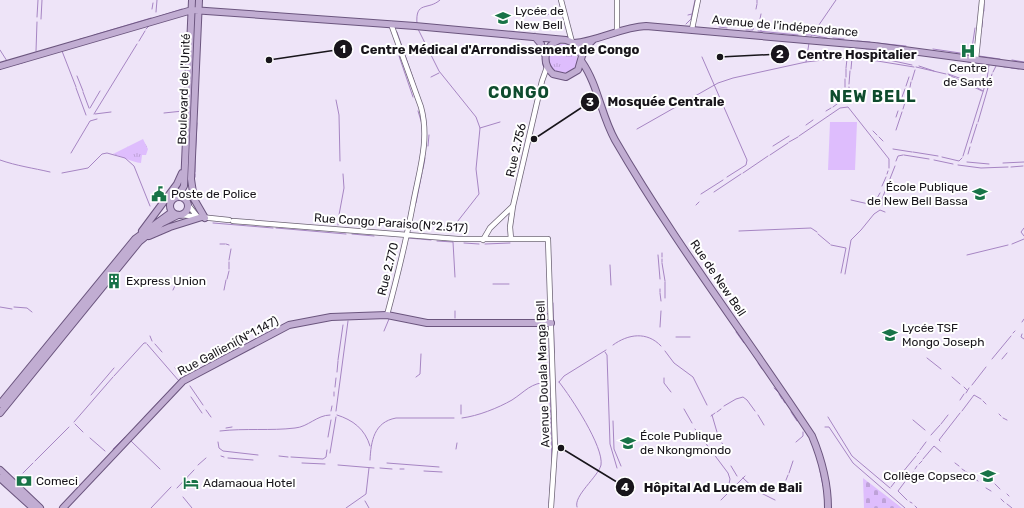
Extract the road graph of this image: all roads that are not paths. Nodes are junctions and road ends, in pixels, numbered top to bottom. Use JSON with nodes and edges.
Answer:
{"nodes":[{"id":1,"x":192,"y":0,"type":"edge"},
{"id":2,"x":199,"y":0,"type":"edge"},
{"id":3,"x":561,"y":0,"type":"edge"},
{"id":4,"x":617,"y":0,"type":"edge"},
{"id":5,"x":698,"y":0,"type":"edge"},
{"id":6,"x":982,"y":0,"type":"edge"},
{"id":7,"x":195,"y":10,"type":"junction"},
{"id":8,"x":391,"y":24,"type":"junction"},
{"id":9,"x":692,"y":28,"type":"junction"},
{"id":10,"x":568,"y":29,"type":"junction"},
{"id":11,"x":617,"y":31,"type":"junction"},
{"id":12,"x":535,"y":37,"type":"junction"},
{"id":13,"x":562,"y":40,"type":"junction"},
{"id":14,"x":593,"y":40,"type":"junction"},
{"id":15,"x":573,"y":42,"type":"junction"},
{"id":16,"x":545,"y":55,"type":"junction"},
{"id":17,"x":582,"y":59,"type":"junction"},
{"id":18,"x":976,"y":59,"type":"junction"},
{"id":19,"x":0,"y":66,"type":"edge"},
{"id":20,"x":1024,"y":66,"type":"edge"},
{"id":21,"x":547,"y":67,"type":"junction"},
{"id":22,"x":184,"y":167,"type":"junction"},
{"id":23,"x":191,"y":179,"type":"junction"},
{"id":24,"x":174,"y":198,"type":"junction"},
{"id":25,"x":188,"y":204,"type":"junction"},
{"id":26,"x":513,"y":206,"type":"junction"},
{"id":27,"x":172,"y":212,"type":"junction"},
{"id":28,"x":179,"y":215,"type":"junction"},
{"id":29,"x":202,"y":217,"type":"junction"},
{"id":30,"x":407,"y":236,"type":"junction"},
{"id":31,"x":139,"y":239,"type":"junction"},
{"id":32,"x":511,"y":239,"type":"junction"},
{"id":33,"x":548,"y":239,"type":"joint"},
{"id":34,"x":483,"y":240,"type":"junction"},
{"id":35,"x":387,"y":315,"type":"junction"},
{"id":36,"x":551,"y":323,"type":"junction"},
{"id":37,"x":0,"y":404,"type":"edge"},
{"id":38,"x":0,"y":413,"type":"edge"},
{"id":39,"x":0,"y":470,"type":"edge"},
{"id":40,"x":0,"y":478,"type":"edge"},
{"id":41,"x":33,"y":508,"type":"edge"},
{"id":42,"x":40,"y":508,"type":"edge"},
{"id":43,"x":63,"y":508,"type":"edge"},
{"id":44,"x":551,"y":508,"type":"edge"},
{"id":45,"x":828,"y":508,"type":"edge"}],
"edges":[{"from":1,"to":7,"type":"main road","name":"Boulevard de l'Unité"},
{"from":2,"to":7,"type":"main road","name":"Boulevard de l'Unité"},
{"from":3,"to":10,"type":"street"},
{"from":4,"to":11,"type":"street"},
{"from":5,"to":9,"type":"street"},
{"from":6,"to":18,"type":"street"},
{"from":7,"to":8,"type":"main road"},
{"from":7,"to":19,"type":"main road"},
{"from":7,"to":22,"type":"main road","name":"Boulevard de l'Unité"},
{"from":7,"to":23,"type":"main road","name":"Boulevard de l'Unité"},
{"from":8,"to":12,"type":"main road"},
{"from":8,"to":30,"type":"street","name":"Rue 2.770"},
{"from":9,"to":11,"type":"main road","name":"Avenue de l'indépendance"},
{"from":9,"to":18,"type":"main road","name":"Avenue de l'indépendance"},
{"from":10,"to":13,"type":"street"},
{"from":10,"to":15,"type":"street"},
{"from":11,"to":14,"type":"main road","name":"Avenue de l'indépendance"},
{"from":12,"to":13,"type":"main road"},
{"from":12,"to":16,"type":"main road"},
{"from":13,"to":15,"type":"main road"},
{"from":13,"to":16,"type":"main road"},
{"from":14,"to":15,"type":"main road","name":"Avenue de l'indépendance"},
{"from":14,"to":17,"type":"main road"},
{"from":15,"to":17,"type":"main road"},
{"from":16,"to":21,"type":"main road"},
{"from":17,"to":21,"type":"main road"},
{"from":17,"to":45,"type":"main road","name":"Rue de New Bell"},
{"from":18,"to":20,"type":"main road","name":"Avenue de l'indépendance"},
{"from":21,"to":26,"type":"street","name":"Rue 2.756"},
{"from":22,"to":24,"type":"main road"},
{"from":22,"to":31,"type":"main road"},
{"from":23,"to":25,"type":"main road"},
{"from":23,"to":29,"type":"main road"},
{"from":24,"to":25,"type":"main road"},
{"from":24,"to":27,"type":"main road"},
{"from":25,"to":28,"type":"main road"},
{"from":25,"to":29,"type":"street"},
{"from":26,"to":32,"type":"street","name":"Rue 2.756"},
{"from":26,"to":34,"type":"street"},
{"from":27,"to":28,"type":"main road"},
{"from":27,"to":31,"type":"main road"},
{"from":28,"to":29,"type":"street","name":"Rue Congo Paraiso(N°2.517)"},
{"from":28,"to":31,"type":"main road"},
{"from":29,"to":30,"type":"street","name":"Rue Congo Paraiso(N°2.517)"},
{"from":29,"to":31,"type":"main road"},
{"from":30,"to":34,"type":"street","name":"Rue Congo Paraiso(N°2.517)"},
{"from":30,"to":35,"type":"street","name":"Rue 2.770"},
{"from":31,"to":37,"type":"main road"},
{"from":31,"to":38,"type":"main road"},
{"from":32,"to":33,"type":"street","name":"Rue Congo Paraiso(N°2.517)"},
{"from":32,"to":34,"type":"street","name":"Rue Congo Paraiso(N°2.517)"},
{"from":33,"to":36,"type":"street","name":"Avenue Douala Manga Bell"},
{"from":35,"to":36,"type":"main road","name":"Rue Gallieni(N°1.147)"},
{"from":35,"to":43,"type":"main road","name":"Rue Gallieni(N°1.147)"},
{"from":36,"to":44,"type":"street","name":"Avenue Douala Manga Bell"},
{"from":39,"to":42,"type":"main road"},
{"from":40,"to":41,"type":"main road"}]}
